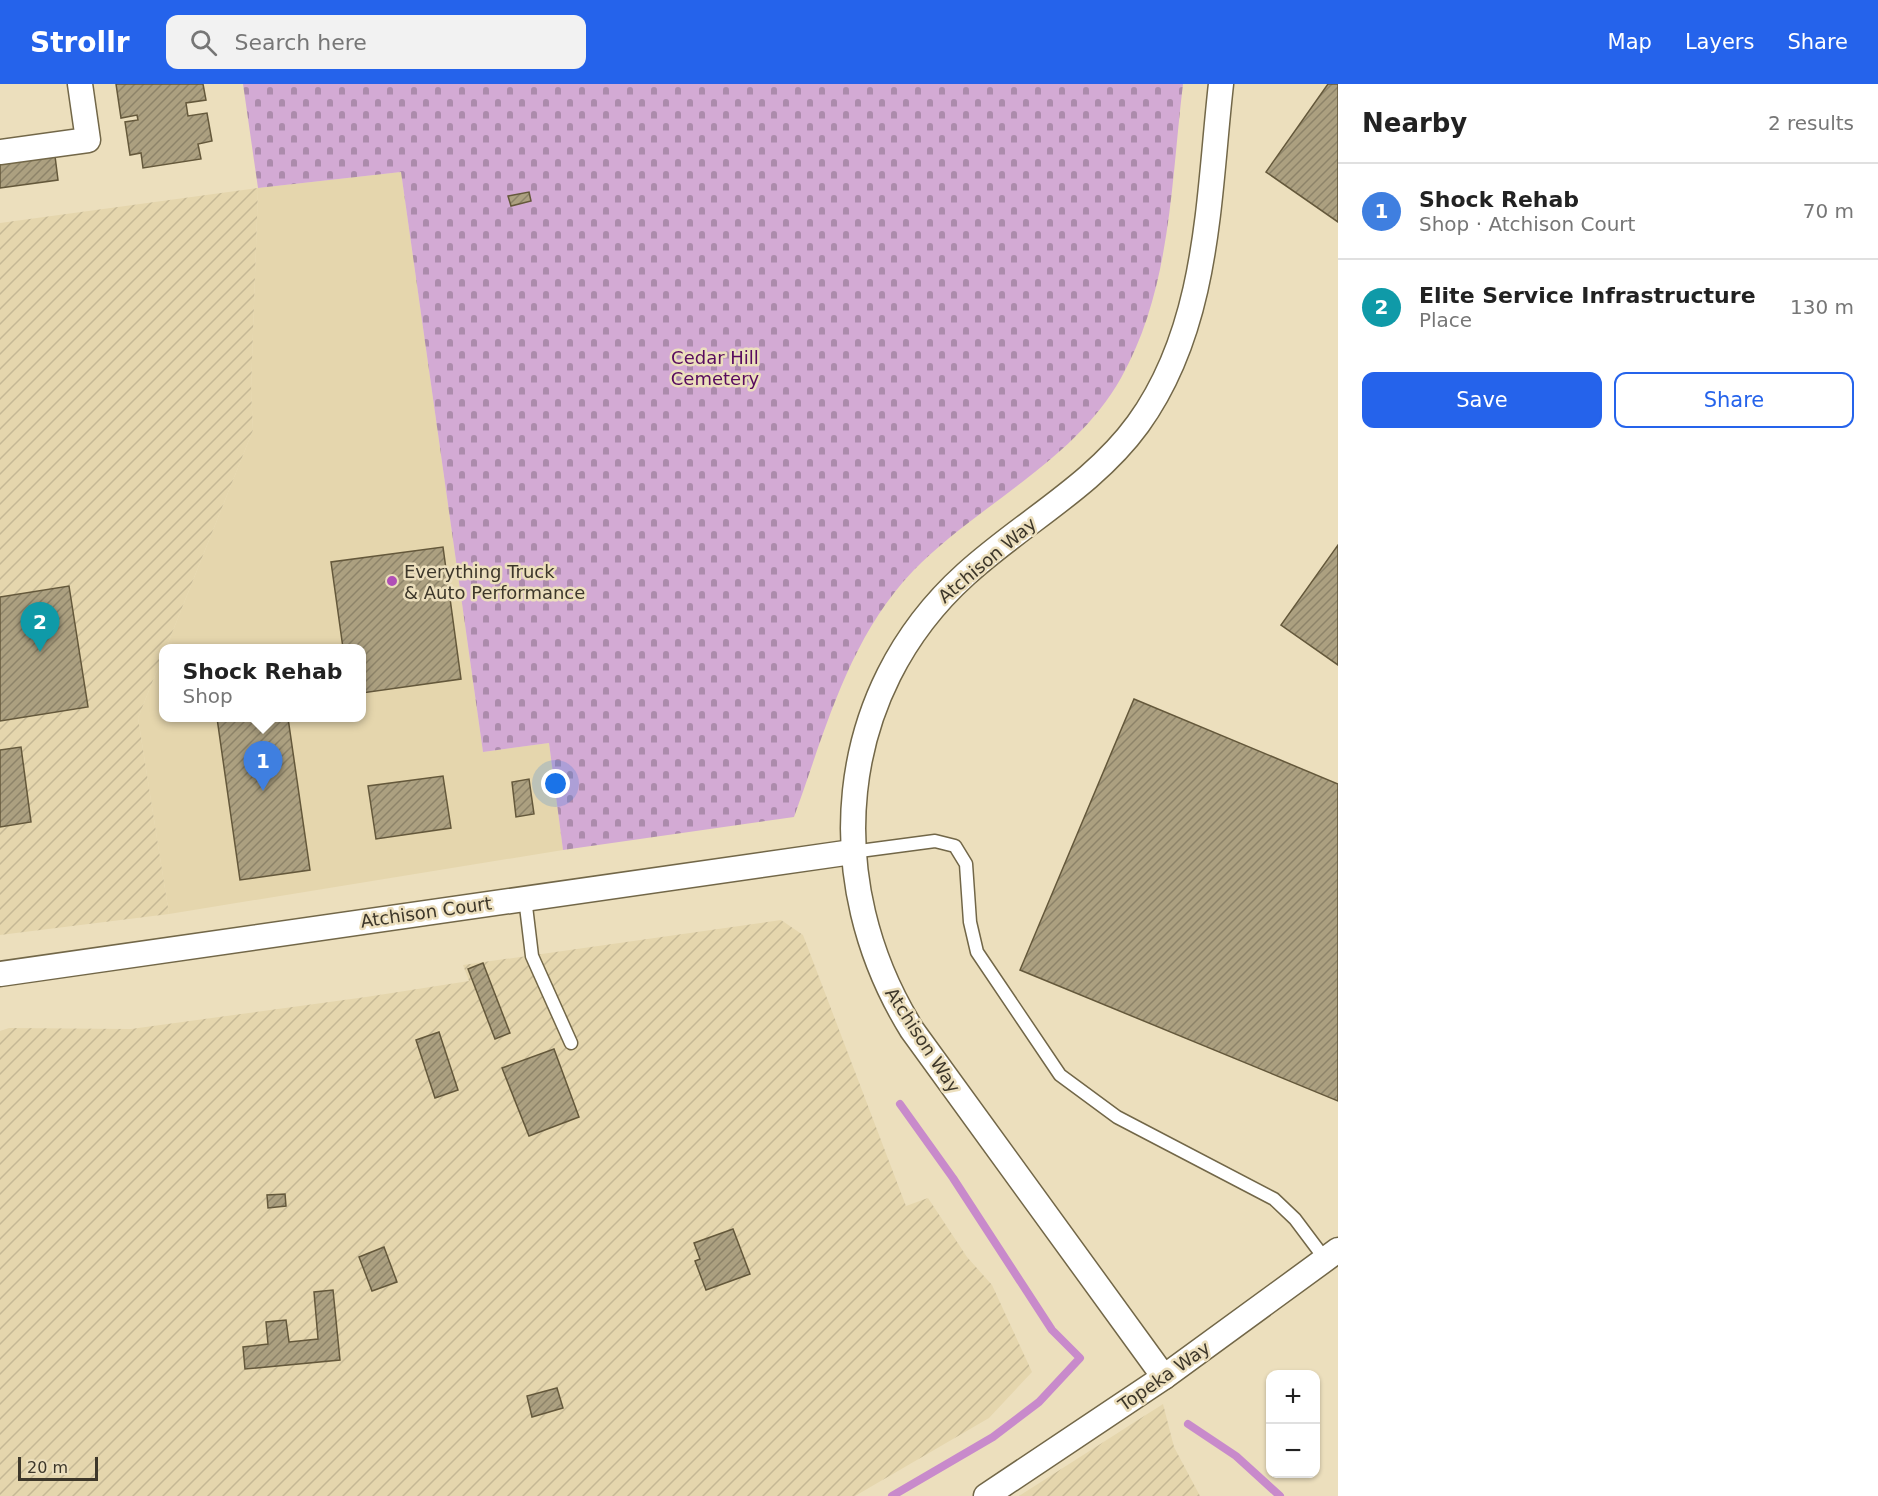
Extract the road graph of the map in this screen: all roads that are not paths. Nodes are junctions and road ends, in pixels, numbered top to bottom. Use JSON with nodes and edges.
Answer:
{"nodes":[{"id":1,"x":80,"y":84,"type":"edge"},
{"id":2,"x":1221,"y":84,"type":"edge"},
{"id":3,"x":0,"y":152,"type":"edge"},
{"id":4,"x":852,"y":852,"type":"junction"},
{"id":5,"x":525,"y":898,"type":"junction"},
{"id":6,"x":0,"y":974,"type":"edge"},
{"id":7,"x":571,"y":1043,"type":"dead end"},
{"id":8,"x":1332,"y":1255,"type":"edge"},
{"id":9,"x":1164,"y":1377,"type":"junction"},
{"id":10,"x":986,"y":1496,"type":"edge"}],
"edges":[{"from":1,"to":3,"type":"street"},
{"from":2,"to":4,"type":"street","name":"Atchison Way"},
{"from":4,"to":5,"type":"street","name":"Atchison Court"},
{"from":4,"to":8,"type":"lane"},
{"from":4,"to":9,"type":"street","name":"Atchison Way"},
{"from":5,"to":6,"type":"street","name":"Atchison Court"},
{"from":5,"to":7,"type":"lane"},
{"from":8,"to":9,"type":"street","name":"Topeka Way"},
{"from":9,"to":10,"type":"street","name":"Topeka Way"}]}
